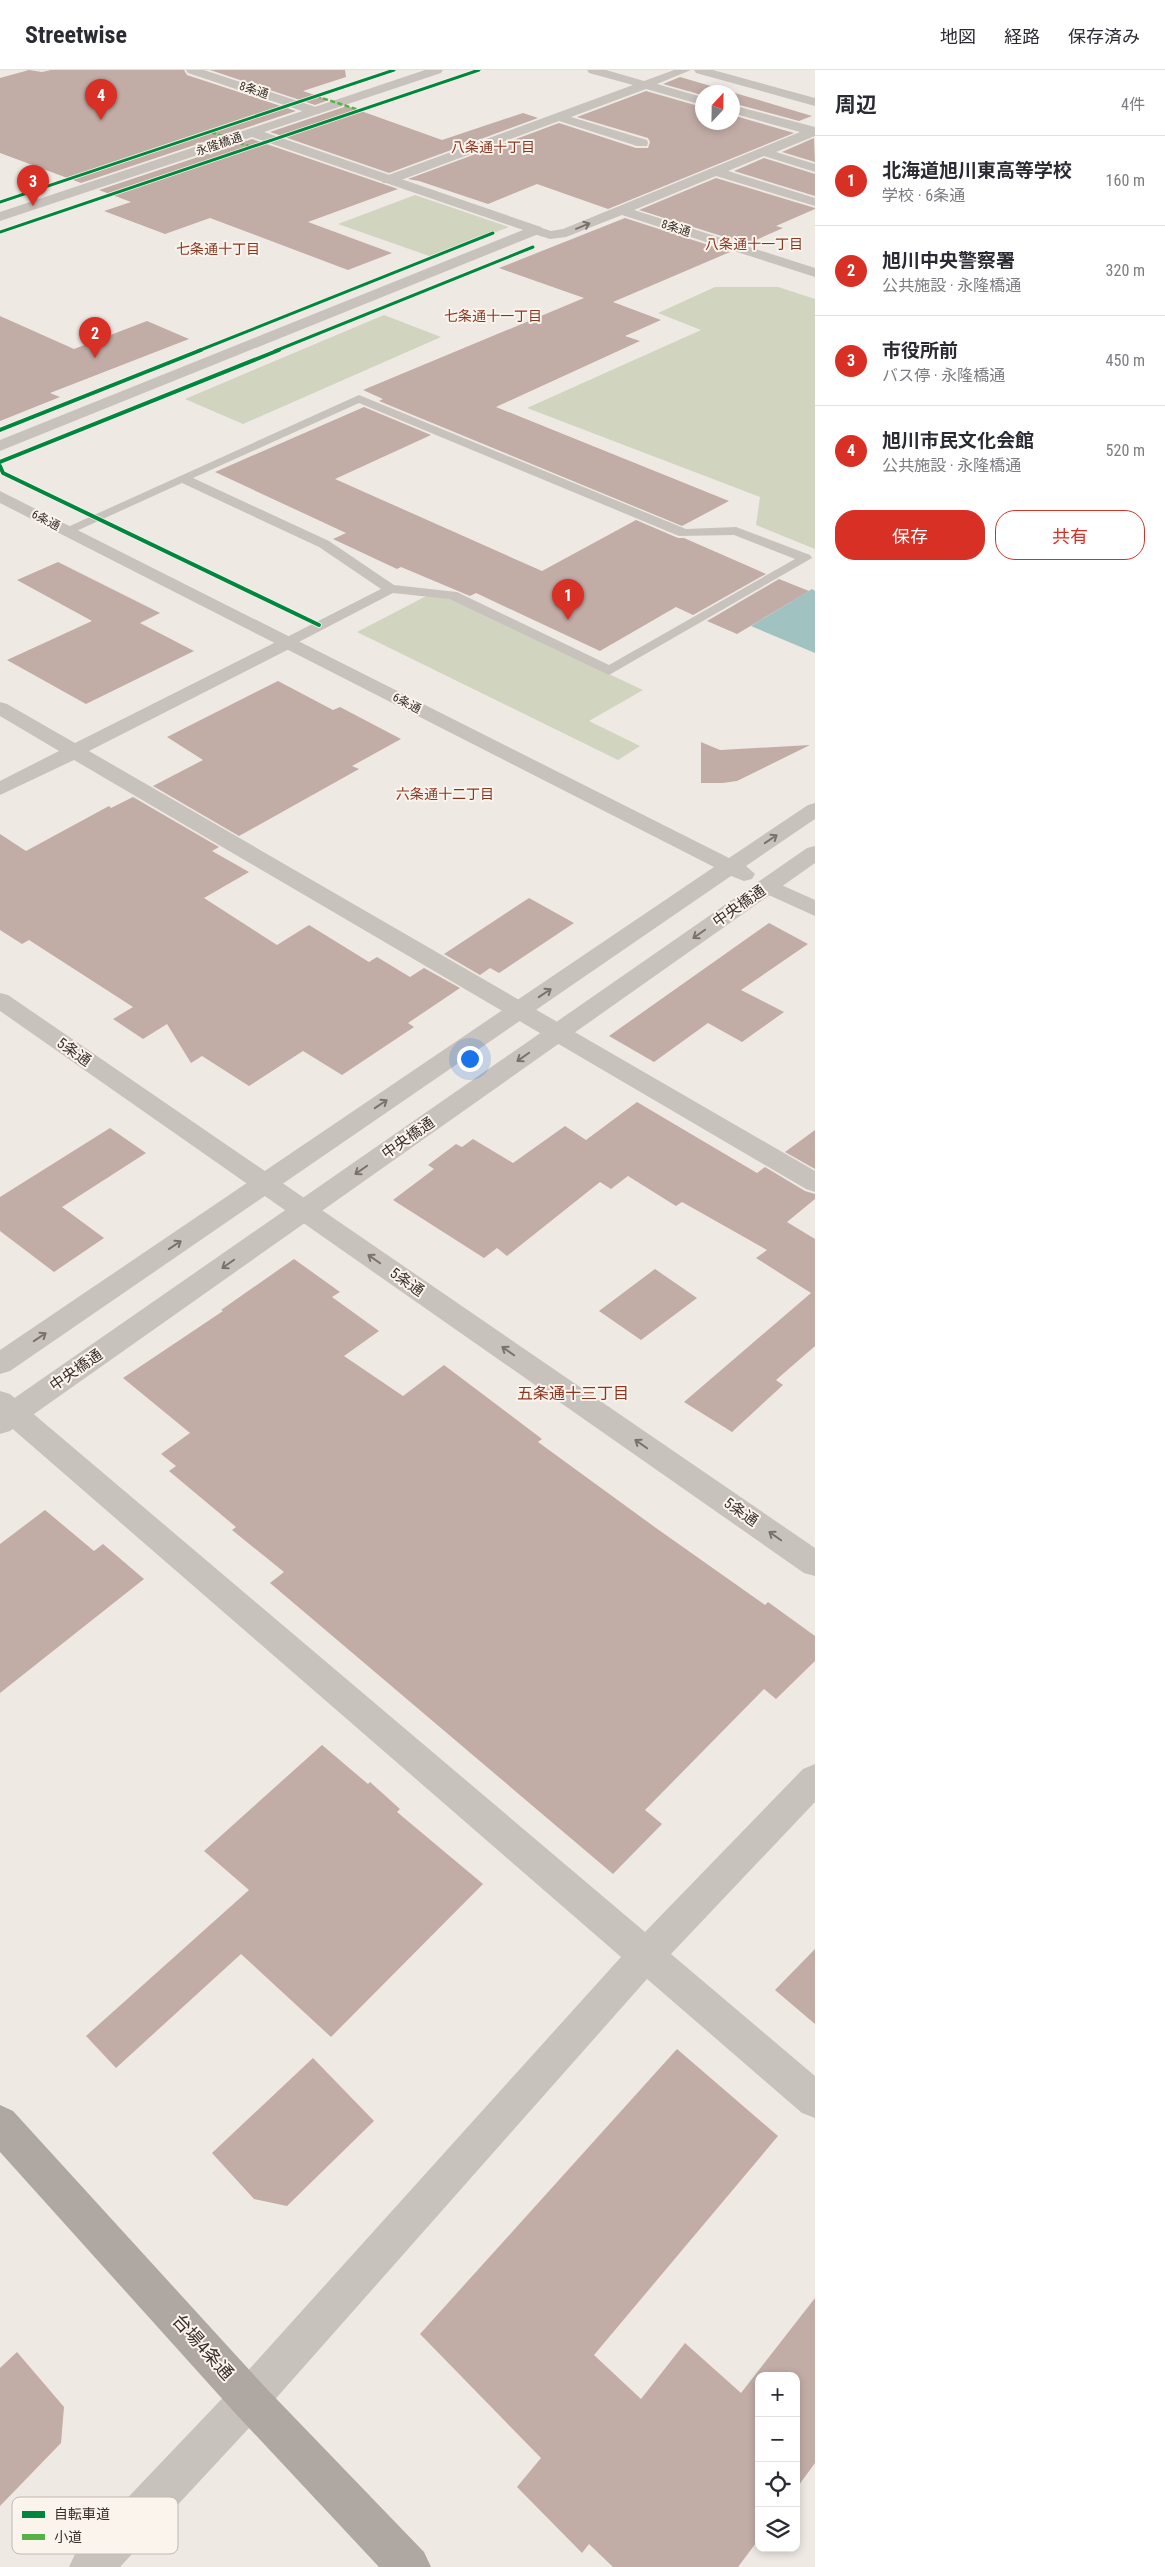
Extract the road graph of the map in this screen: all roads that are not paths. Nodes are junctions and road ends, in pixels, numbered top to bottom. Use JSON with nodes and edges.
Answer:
{"nodes":[{"id":1,"x":192,"y":70,"type":"edge"},
{"id":2,"x":437,"y":70,"type":"edge"},
{"id":3,"x":593,"y":70,"type":"edge"},
{"id":4,"x":685,"y":70,"type":"edge"},
{"id":5,"x":700,"y":70,"type":"edge"},
{"id":6,"x":645,"y":85,"type":"junction"},
{"id":7,"x":695,"y":99,"type":"edge"},
{"id":8,"x":815,"y":102,"type":"edge"},
{"id":9,"x":316,"y":111,"type":"junction"},
{"id":10,"x":740,"y":112,"type":"edge"},
{"id":11,"x":559,"y":117,"type":"junction"},
{"id":12,"x":251,"y":132,"type":"junction"},
{"id":13,"x":814,"y":132,"type":"edge"},
{"id":14,"x":642,"y":142,"type":"dead end"},
{"id":15,"x":763,"y":152,"type":"junction"},
{"id":16,"x":815,"y":168,"type":"edge"},
{"id":17,"x":717,"y":172,"type":"junction"},
{"id":18,"x":388,"y":180,"type":"junction"},
{"id":19,"x":815,"y":202,"type":"edge"},
{"id":20,"x":622,"y":211,"type":"junction"},
{"id":21,"x":0,"y":217,"type":"edge"},
{"id":22,"x":536,"y":230,"type":"junction"},
{"id":23,"x":815,"y":273,"type":"edge"},
{"id":24,"x":0,"y":446,"type":"edge"},
{"id":25,"x":182,"y":478,"type":"junction"},
{"id":26,"x":0,"y":496,"type":"edge"},
{"id":27,"x":66,"y":530,"type":"junction"},
{"id":28,"x":391,"y":589,"type":"junction"},
{"id":29,"x":288,"y":642,"type":"junction"},
{"id":30,"x":0,"y":708,"type":"edge"},
{"id":31,"x":74,"y":751,"type":"junction"},
{"id":32,"x":0,"y":789,"type":"edge"},
{"id":33,"x":815,"y":809,"type":"edge"},
{"id":34,"x":815,"y":853,"type":"edge"},
{"id":35,"x":731,"y":867,"type":"junction"},
{"id":36,"x":768,"y":886,"type":"junction"},
{"id":37,"x":815,"y":909,"type":"edge"},
{"id":38,"x":0,"y":1000,"type":"edge"},
{"id":39,"x":519,"y":1011,"type":"junction"},
{"id":40,"x":557,"y":1033,"type":"junction"},
{"id":41,"x":265,"y":1183,"type":"junction"},
{"id":42,"x":815,"y":1183,"type":"edge"},
{"id":43,"x":304,"y":1211,"type":"junction"},
{"id":44,"x":0,"y":1364,"type":"edge"},
{"id":45,"x":5,"y":1413,"type":"edge"},
{"id":46,"x":815,"y":1564,"type":"edge"},
{"id":47,"x":815,"y":1779,"type":"edge"},
{"id":48,"x":645,"y":1956,"type":"junction"},
{"id":49,"x":815,"y":2100,"type":"edge"},
{"id":50,"x":0,"y":2124,"type":"edge"},
{"id":51,"x":249,"y":2398,"type":"junction"},
{"id":52,"x":156,"y":2497,"type":"edge"},
{"id":53,"x":103,"y":2554,"type":"edge"},
{"id":54,"x":91,"y":2567,"type":"edge"},
{"id":55,"x":409,"y":2567,"type":"edge"}],
"edges":[{"from":1,"to":9,"type":"street","name":"8条通"},
{"from":2,"to":9,"type":"street","name":"永隆橋通"},
{"from":3,"to":6,"type":"street"},
{"from":4,"to":6,"type":"street"},
{"from":5,"to":8,"type":"street"},
{"from":6,"to":7,"type":"street"},
{"from":6,"to":11,"type":"street"},
{"from":9,"to":12,"type":"street","name":"永隆橋通"},
{"from":10,"to":13,"type":"street"},
{"from":11,"to":14,"type":"street"},
{"from":11,"to":18,"type":"street"},
{"from":12,"to":18,"type":"street"},
{"from":12,"to":21,"type":"street","name":"永隆橋通"},
{"from":13,"to":15,"type":"street"},
{"from":15,"to":16,"type":"street"},
{"from":15,"to":17,"type":"street"},
{"from":17,"to":19,"type":"street"},
{"from":17,"to":20,"type":"street"},
{"from":18,"to":22,"type":"street"},
{"from":22,"to":20,"type":"street","one_way":true},
{"from":20,"to":23,"type":"street","name":"8条通"},
{"from":22,"to":24,"type":"street"},
{"from":25,"to":27,"type":"lane"},
{"from":25,"to":28,"type":"lane"},
{"from":25,"to":28,"type":"lane"},
{"from":26,"to":27,"type":"street","name":"6条通"},
{"from":27,"to":29,"type":"street","name":"6条通"},
{"from":28,"to":29,"type":"lane"},
{"from":29,"to":31,"type":"street"},
{"from":29,"to":35,"type":"street","name":"6条通"},
{"from":30,"to":31,"type":"street"},
{"from":31,"to":32,"type":"street"},
{"from":31,"to":39,"type":"street"},
{"from":35,"to":33,"type":"street","one_way":true},
{"from":34,"to":36,"type":"street","name":"中央橋通"},
{"from":35,"to":36,"type":"street","name":"6条通"},
{"from":39,"to":35,"type":"street","one_way":true},
{"from":36,"to":37,"type":"street","name":"6条通"},
{"from":36,"to":40,"type":"street","name":"中央橋通","one_way":true},
{"from":38,"to":41,"type":"street","name":"5条通"},
{"from":39,"to":40,"type":"street"},
{"from":41,"to":39,"type":"street","one_way":true},
{"from":40,"to":42,"type":"street"},
{"from":40,"to":43,"type":"street","name":"中央橋通","one_way":true},
{"from":41,"to":43,"type":"street","name":"5条通"},
{"from":44,"to":41,"type":"street","one_way":true},
{"from":43,"to":45,"type":"street","name":"中央橋通","one_way":true},
{"from":46,"to":43,"type":"street","name":"5条通","one_way":true},
{"from":45,"to":48,"type":"street"},
{"from":47,"to":48,"type":"street"},
{"from":48,"to":49,"type":"street"},
{"from":48,"to":51,"type":"street"},
{"from":50,"to":51,"type":"highway","name":"台場4条通"},
{"from":51,"to":52,"type":"street"},
{"from":51,"to":55,"type":"highway","name":"台場4条通"},
{"from":53,"to":54,"type":"street"}]}
